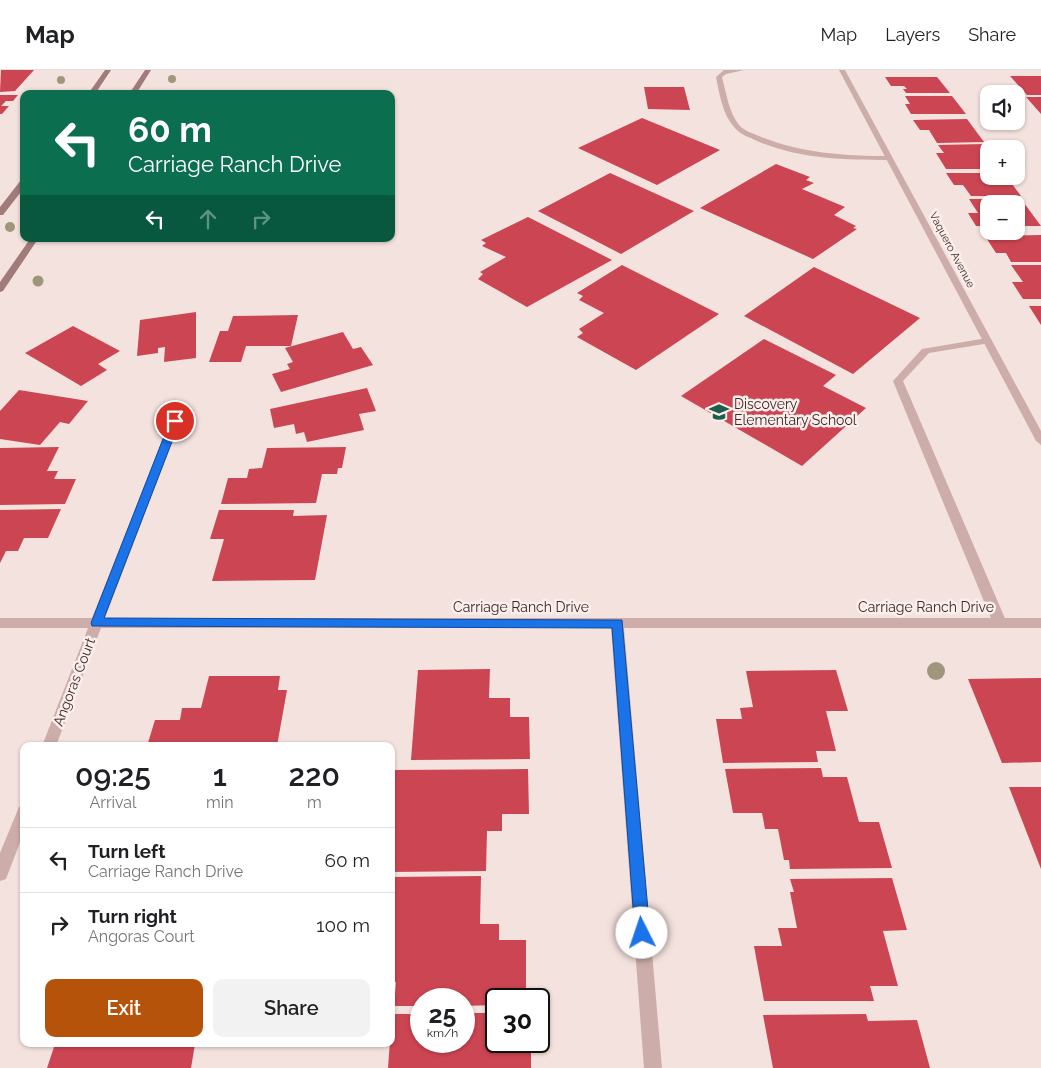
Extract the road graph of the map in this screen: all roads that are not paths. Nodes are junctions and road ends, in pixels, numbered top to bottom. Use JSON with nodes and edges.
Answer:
{"nodes":[{"id":1,"x":108,"y":70,"type":"edge"},
{"id":2,"x":148,"y":70,"type":"edge"},
{"id":3,"x":741,"y":70,"type":"edge"},
{"id":4,"x":842,"y":70,"type":"edge"},
{"id":5,"x":93,"y":90,"type":"edge"},
{"id":6,"x":135,"y":90,"type":"edge"},
{"id":7,"x":889,"y":158,"type":"junction"},
{"id":8,"x":20,"y":187,"type":"edge"},
{"id":9,"x":0,"y":213,"type":"edge"},
{"id":10,"x":32,"y":242,"type":"edge"},
{"id":11,"x":0,"y":289,"type":"edge"},
{"id":12,"x":987,"y":341,"type":"junction"},
{"id":13,"x":175,"y":421,"type":"dead end"},
{"id":14,"x":1041,"y":441,"type":"edge"},
{"id":15,"x":0,"y":623,"type":"edge"},
{"id":16,"x":96,"y":623,"type":"junction"},
{"id":17,"x":617,"y":623,"type":"junction"},
{"id":18,"x":1000,"y":624,"type":"junction"},
{"id":19,"x":1041,"y":624,"type":"edge"},
{"id":20,"x":51,"y":742,"type":"edge"},
{"id":21,"x":20,"y":822,"type":"edge"},
{"id":22,"x":0,"y":873,"type":"edge"},
{"id":23,"x":653,"y":1068,"type":"edge"}],
"edges":[{"from":1,"to":5,"type":"main road"},
{"from":2,"to":6,"type":"main road"},
{"from":3,"to":7,"type":"street"},
{"from":4,"to":7,"type":"street","name":"Vaquero Avenue"},
{"from":7,"to":12,"type":"street","name":"Vaquero Avenue"},
{"from":8,"to":9,"type":"main road"},
{"from":10,"to":11,"type":"main road"},
{"from":12,"to":14,"type":"street","name":"Vaquero Avenue"},
{"from":12,"to":18,"type":"street"},
{"from":13,"to":16,"type":"street","name":"Angoras Court"},
{"from":15,"to":16,"type":"street","name":"Carriage Ranch Drive"},
{"from":16,"to":17,"type":"street","name":"Carriage Ranch Drive"},
{"from":16,"to":20,"type":"street","name":"Angoras Court"},
{"from":17,"to":18,"type":"street","name":"Carriage Ranch Drive"},
{"from":17,"to":23,"type":"street"},
{"from":18,"to":19,"type":"street","name":"Carriage Ranch Drive"},
{"from":21,"to":22,"type":"street"}]}
